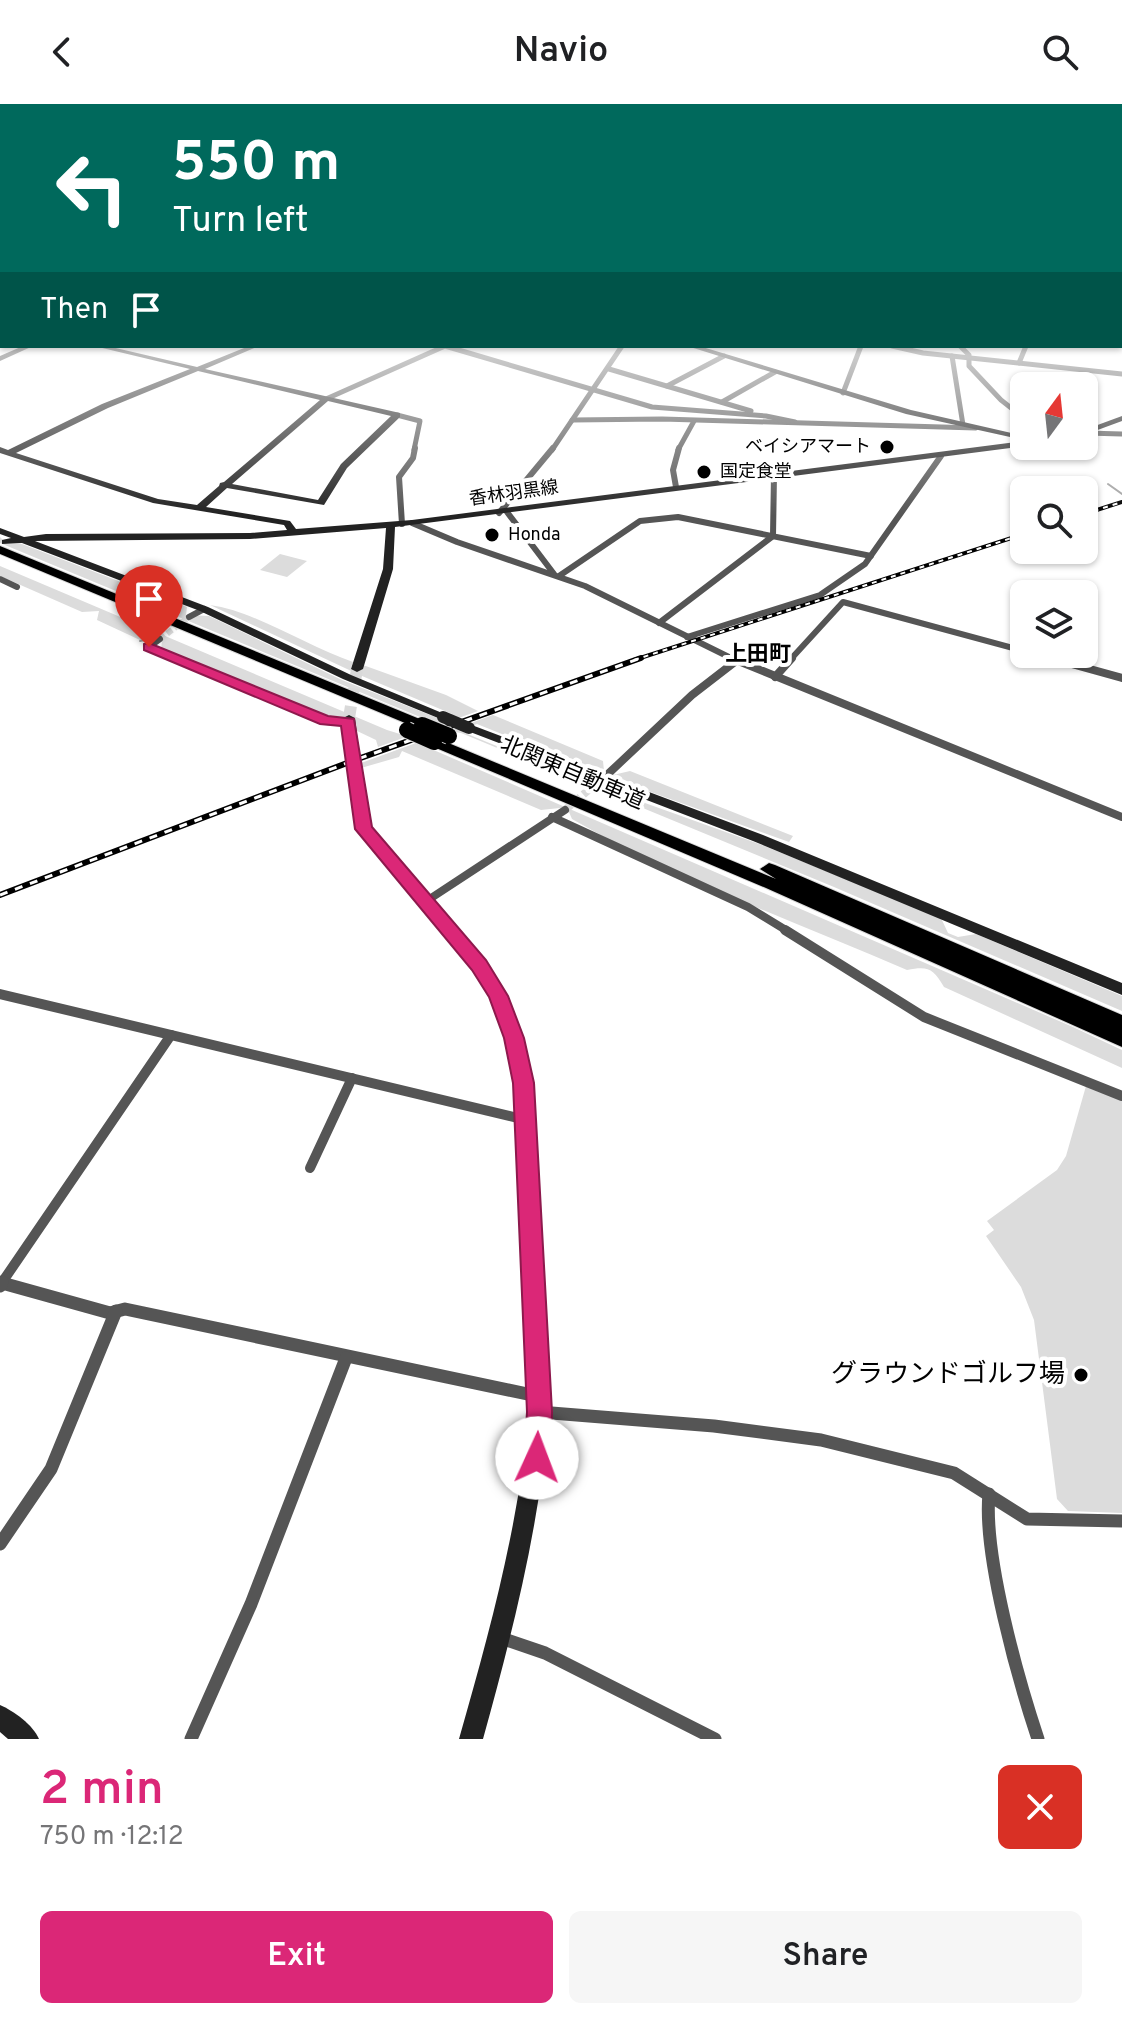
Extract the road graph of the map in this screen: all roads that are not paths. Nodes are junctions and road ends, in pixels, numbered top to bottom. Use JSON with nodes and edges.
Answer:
{"nodes":[{"id":1,"x":176,"y":363,"type":"edge"},
{"id":2,"x":209,"y":363,"type":"edge"},
{"id":3,"x":406,"y":363,"type":"edge"},
{"id":4,"x":504,"y":363,"type":"edge"},
{"id":5,"x":612,"y":363,"type":"edge"},
{"id":6,"x":710,"y":363,"type":"edge"},
{"id":7,"x":747,"y":363,"type":"edge"},
{"id":8,"x":854,"y":363,"type":"edge"},
{"id":9,"x":953,"y":363,"type":"edge"},
{"id":10,"x":969,"y":363,"type":"edge"},
{"id":11,"x":1022,"y":363,"type":"edge"},
{"id":12,"x":197,"y":368,"type":"junction"},
{"id":13,"x":609,"y":369,"type":"junction"},
{"id":14,"x":775,"y":372,"type":"junction"},
{"id":15,"x":1122,"y":374,"type":"edge"},
{"id":16,"x":667,"y":386,"type":"junction"},
{"id":17,"x":594,"y":390,"type":"junction"},
{"id":18,"x":843,"y":393,"type":"junction"},
{"id":19,"x":326,"y":399,"type":"junction"},
{"id":20,"x":722,"y":402,"type":"junction"},
{"id":21,"x":1010,"y":407,"type":"edge"},
{"id":22,"x":397,"y":415,"type":"junction"},
{"id":23,"x":760,"y":415,"type":"junction"},
{"id":24,"x":1122,"y":418,"type":"edge"},
{"id":25,"x":572,"y":420,"type":"junction"},
{"id":26,"x":694,"y":421,"type":"junction"},
{"id":27,"x":795,"y":422,"type":"junction"},
{"id":28,"x":963,"y":425,"type":"junction"},
{"id":29,"x":976,"y":428,"type":"junction"},
{"id":30,"x":1098,"y":428,"type":"edge"},
{"id":31,"x":1098,"y":433,"type":"edge"},
{"id":32,"x":1122,"y":434,"type":"edge"},
{"id":33,"x":1010,"y":435,"type":"edge"},
{"id":34,"x":1010,"y":446,"type":"edge"},
{"id":35,"x":3,"y":454,"type":"edge"},
{"id":36,"x":941,"y":456,"type":"junction"},
{"id":37,"x":774,"y":475,"type":"junction"},
{"id":38,"x":223,"y":485,"type":"junction"},
{"id":39,"x":676,"y":487,"type":"junction"},
{"id":40,"x":198,"y":509,"type":"junction"},
{"id":41,"x":503,"y":513,"type":"junction"},
{"id":42,"x":402,"y":524,"type":"junction"},
{"id":43,"x":0,"y":531,"type":"edge"},
{"id":44,"x":294,"y":533,"type":"junction"},
{"id":45,"x":773,"y":536,"type":"junction"},
{"id":46,"x":21,"y":540,"type":"junction"},
{"id":47,"x":3,"y":546,"type":"edge"},
{"id":48,"x":871,"y":556,"type":"junction"},
{"id":49,"x":0,"y":560,"type":"edge"},
{"id":50,"x":557,"y":575,"type":"junction"},
{"id":51,"x":0,"y":579,"type":"edge"},
{"id":52,"x":17,"y":587,"type":"dead end"},
{"id":53,"x":204,"y":609,"type":"junction"},
{"id":54,"x":189,"y":617,"type":"tunnel mouth"},
{"id":55,"x":659,"y":623,"type":"junction"},
{"id":56,"x":687,"y":637,"type":"junction"},
{"id":57,"x":160,"y":639,"type":"dead end"},
{"id":58,"x":1010,"y":647,"type":"edge"},
{"id":59,"x":736,"y":661,"type":"junction"},
{"id":60,"x":1085,"y":668,"type":"edge"},
{"id":61,"x":357,"y":669,"type":"tunnel mouth"},
{"id":62,"x":775,"y":677,"type":"junction"},
{"id":63,"x":1122,"y":678,"type":"edge"},
{"id":64,"x":348,"y":720,"type":"joint"},
{"id":65,"x":441,"y":739,"type":"junction"},
{"id":66,"x":609,"y":773,"type":"tunnel mouth"},
{"id":67,"x":565,"y":810,"type":"tunnel mouth"},
{"id":68,"x":552,"y":817,"type":"junction"},
{"id":69,"x":1122,"y":817,"type":"edge"},
{"id":70,"x":425,"y":902,"type":"junction"},
{"id":71,"x":1122,"y":989,"type":"edge"},
{"id":72,"x":0,"y":994,"type":"edge"},
{"id":73,"x":1122,"y":1023,"type":"edge"},
{"id":74,"x":171,"y":1035,"type":"junction"},
{"id":75,"x":1122,"y":1039,"type":"edge"},
{"id":76,"x":352,"y":1078,"type":"junction"},
{"id":77,"x":1122,"y":1096,"type":"edge"},
{"id":78,"x":526,"y":1120,"type":"junction"},
{"id":79,"x":310,"y":1168,"type":"dead end"},
{"id":80,"x":1,"y":1284,"type":"edge"},
{"id":81,"x":116,"y":1311,"type":"junction"},
{"id":82,"x":346,"y":1358,"type":"junction"},
{"id":83,"x":538,"y":1404,"type":"junction"},
{"id":84,"x":989,"y":1494,"type":"junction"},
{"id":85,"x":1122,"y":1521,"type":"edge"},
{"id":86,"x":0,"y":1544,"type":"edge"},
{"id":87,"x":498,"y":1637,"type":"junction"},
{"id":88,"x":0,"y":1717,"type":"edge"},
{"id":89,"x":27,"y":1739,"type":"edge"},
{"id":90,"x":191,"y":1739,"type":"edge"},
{"id":91,"x":471,"y":1739,"type":"edge"},
{"id":92,"x":715,"y":1739,"type":"edge"},
{"id":93,"x":1038,"y":1739,"type":"edge"}],
"edges":[{"from":1,"to":12,"type":"street"},
{"from":2,"to":12,"type":"street"},
{"from":3,"to":19,"type":"street"},
{"from":4,"to":17,"type":"street"},
{"from":5,"to":13,"type":"street"},
{"from":6,"to":16,"type":"street"},
{"from":7,"to":14,"type":"street"},
{"from":8,"to":18,"type":"street"},
{"from":9,"to":28,"type":"street"},
{"from":10,"to":21,"type":"street"},
{"from":11,"to":15,"type":"street"},
{"from":12,"to":19,"type":"street"},
{"from":12,"to":35,"type":"street"},
{"from":13,"to":16,"type":"street"},
{"from":13,"to":17,"type":"street"},
{"from":14,"to":18,"type":"street"},
{"from":14,"to":20,"type":"street"},
{"from":16,"to":20,"type":"street"},
{"from":17,"to":23,"type":"street"},
{"from":17,"to":25,"type":"street"},
{"from":18,"to":28,"type":"street"},
{"from":19,"to":22,"type":"street"},
{"from":19,"to":38,"type":"street"},
{"from":20,"to":23,"type":"street"},
{"from":22,"to":38,"type":"street"},
{"from":22,"to":42,"type":"street"},
{"from":23,"to":27,"type":"street"},
{"from":24,"to":30,"type":"street"},
{"from":25,"to":26,"type":"street"},
{"from":25,"to":41,"type":"street"},
{"from":26,"to":27,"type":"street"},
{"from":26,"to":39,"type":"street"},
{"from":27,"to":29,"type":"street"},
{"from":28,"to":29,"type":"street"},
{"from":29,"to":33,"type":"street"},
{"from":31,"to":32,"type":"street"},
{"from":34,"to":36,"type":"street","name":"香林羽黒線"},
{"from":35,"to":40,"type":"street"},
{"from":36,"to":37,"type":"street","name":"香林羽黒線"},
{"from":36,"to":48,"type":"street"},
{"from":37,"to":39,"type":"street","name":"香林羽黒線"},
{"from":37,"to":45,"type":"street"},
{"from":38,"to":40,"type":"street"},
{"from":39,"to":41,"type":"street","name":"香林羽黒線"},
{"from":40,"to":44,"type":"street"},
{"from":41,"to":42,"type":"street","name":"香林羽黒線"},
{"from":41,"to":50,"type":"street"},
{"from":42,"to":44,"type":"street","name":"香林羽黒線"},
{"from":42,"to":50,"type":"street"},
{"from":42,"to":61,"type":"street"},
{"from":43,"to":46,"type":"street"},
{"from":44,"to":46,"type":"street","name":"香林羽黒線"},
{"from":45,"to":48,"type":"street"},
{"from":45,"to":50,"type":"street"},
{"from":45,"to":55,"type":"street"},
{"from":46,"to":47,"type":"street","name":"香林羽黒線"},
{"from":46,"to":53,"type":"street"},
{"from":47,"to":65,"type":"highway","name":"北関東自動車道","bridge":true},
{"from":48,"to":56,"type":"street"},
{"from":49,"to":65,"type":"highway","name":"北関東自動車道","bridge":true},
{"from":50,"to":55,"type":"street"},
{"from":51,"to":52,"type":"street"},
{"from":53,"to":54,"type":"street"},
{"from":53,"to":71,"type":"street","bridge":true},
{"from":55,"to":56,"type":"street"},
{"from":56,"to":59,"type":"street"},
{"from":57,"to":64,"type":"street"},
{"from":58,"to":62,"type":"street"},
{"from":59,"to":62,"type":"street"},
{"from":59,"to":66,"type":"street"},
{"from":60,"to":63,"type":"street"},
{"from":62,"to":69,"type":"street"},
{"from":64,"to":70,"type":"street"},
{"from":65,"to":73,"type":"highway","name":"北関東自動車道"},
{"from":65,"to":75,"type":"highway","name":"北関東自動車道"},
{"from":67,"to":68,"type":"street"},
{"from":68,"to":70,"type":"street"},
{"from":68,"to":77,"type":"street"},
{"from":70,"to":78,"type":"street"},
{"from":72,"to":74,"type":"street"},
{"from":74,"to":76,"type":"street"},
{"from":74,"to":80,"type":"street"},
{"from":76,"to":78,"type":"street"},
{"from":76,"to":79,"type":"street"},
{"from":78,"to":83,"type":"street"},
{"from":80,"to":81,"type":"street"},
{"from":81,"to":82,"type":"street"},
{"from":81,"to":86,"type":"street"},
{"from":82,"to":83,"type":"street"},
{"from":82,"to":90,"type":"street"},
{"from":83,"to":84,"type":"street"},
{"from":83,"to":87,"type":"street"},
{"from":84,"to":85,"type":"street"},
{"from":84,"to":93,"type":"street"},
{"from":87,"to":91,"type":"street"},
{"from":87,"to":92,"type":"street"},
{"from":88,"to":89,"type":"street"}]}
